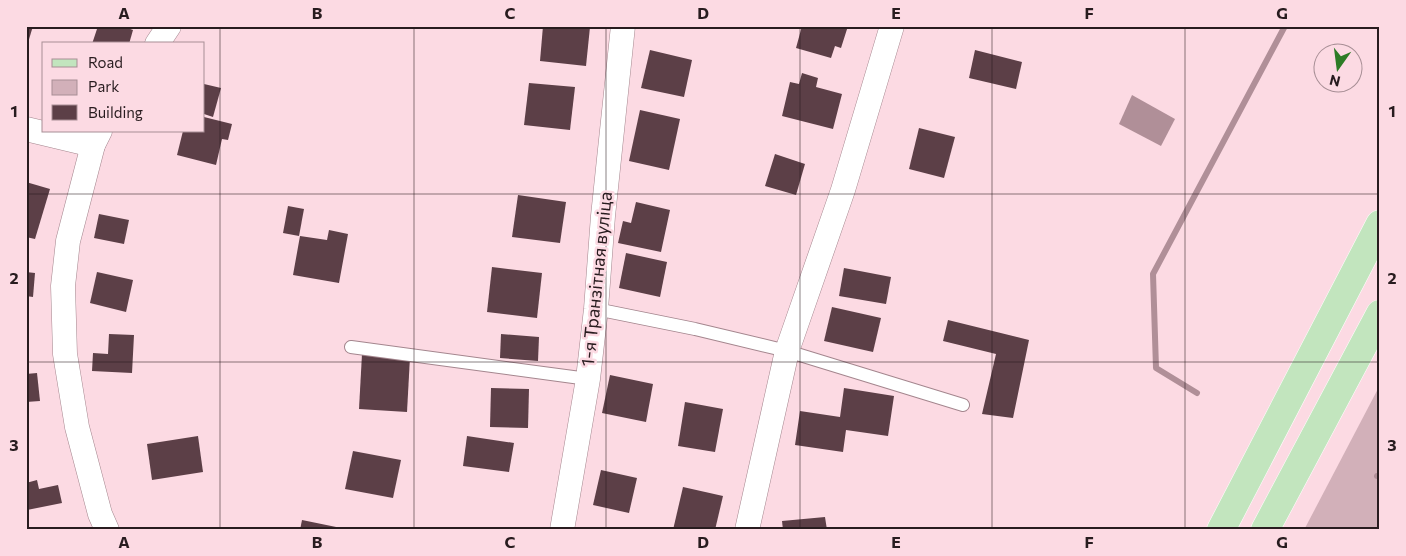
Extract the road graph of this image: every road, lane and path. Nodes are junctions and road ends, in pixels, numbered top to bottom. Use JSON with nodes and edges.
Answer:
{"nodes":[{"id":1,"x":169,"y":26,"type":"edge"},
{"id":2,"x":623,"y":26,"type":"edge"},
{"id":3,"x":892,"y":26,"type":"edge"},
{"id":4,"x":159,"y":42,"type":"edge"},
{"id":5,"x":26,"y":129,"type":"edge"},
{"id":6,"x":42,"y":131,"type":"edge"},
{"id":7,"x":50,"y":132,"type":"edge"},
{"id":8,"x":97,"y":138,"type":"edge"},
{"id":9,"x":1380,"y":224,"type":"edge"},
{"id":10,"x":596,"y":309,"type":"junction"},
{"id":11,"x":1380,"y":314,"type":"edge"},
{"id":12,"x":351,"y":347,"type":"dead end"},
{"id":13,"x":787,"y":351,"type":"junction"},
{"id":14,"x":588,"y":379,"type":"junction"},
{"id":15,"x":963,"y":405,"type":"dead end"},
{"id":16,"x":107,"y":530,"type":"edge"},
{"id":17,"x":562,"y":530,"type":"edge"},
{"id":18,"x":747,"y":530,"type":"edge"},
{"id":19,"x":1222,"y":530,"type":"edge"},
{"id":20,"x":1265,"y":530,"type":"edge"}],
"edges":[{"from":1,"to":4,"type":"street"},
{"from":2,"to":10,"type":"street","name":"1-я Транзітная вуліца"},
{"from":3,"to":13,"type":"street"},
{"from":5,"to":6,"type":"street"},
{"from":7,"to":8,"type":"street"},
{"from":8,"to":16,"type":"street"},
{"from":9,"to":19,"type":"main road"},
{"from":10,"to":13,"type":"lane"},
{"from":10,"to":14,"type":"street","name":"1-я Транзітная вуліца"},
{"from":11,"to":20,"type":"main road"},
{"from":12,"to":14,"type":"lane"},
{"from":13,"to":15,"type":"lane"},
{"from":13,"to":18,"type":"street"},
{"from":14,"to":17,"type":"street","name":"1-я Транзітная вуліца"}]}
